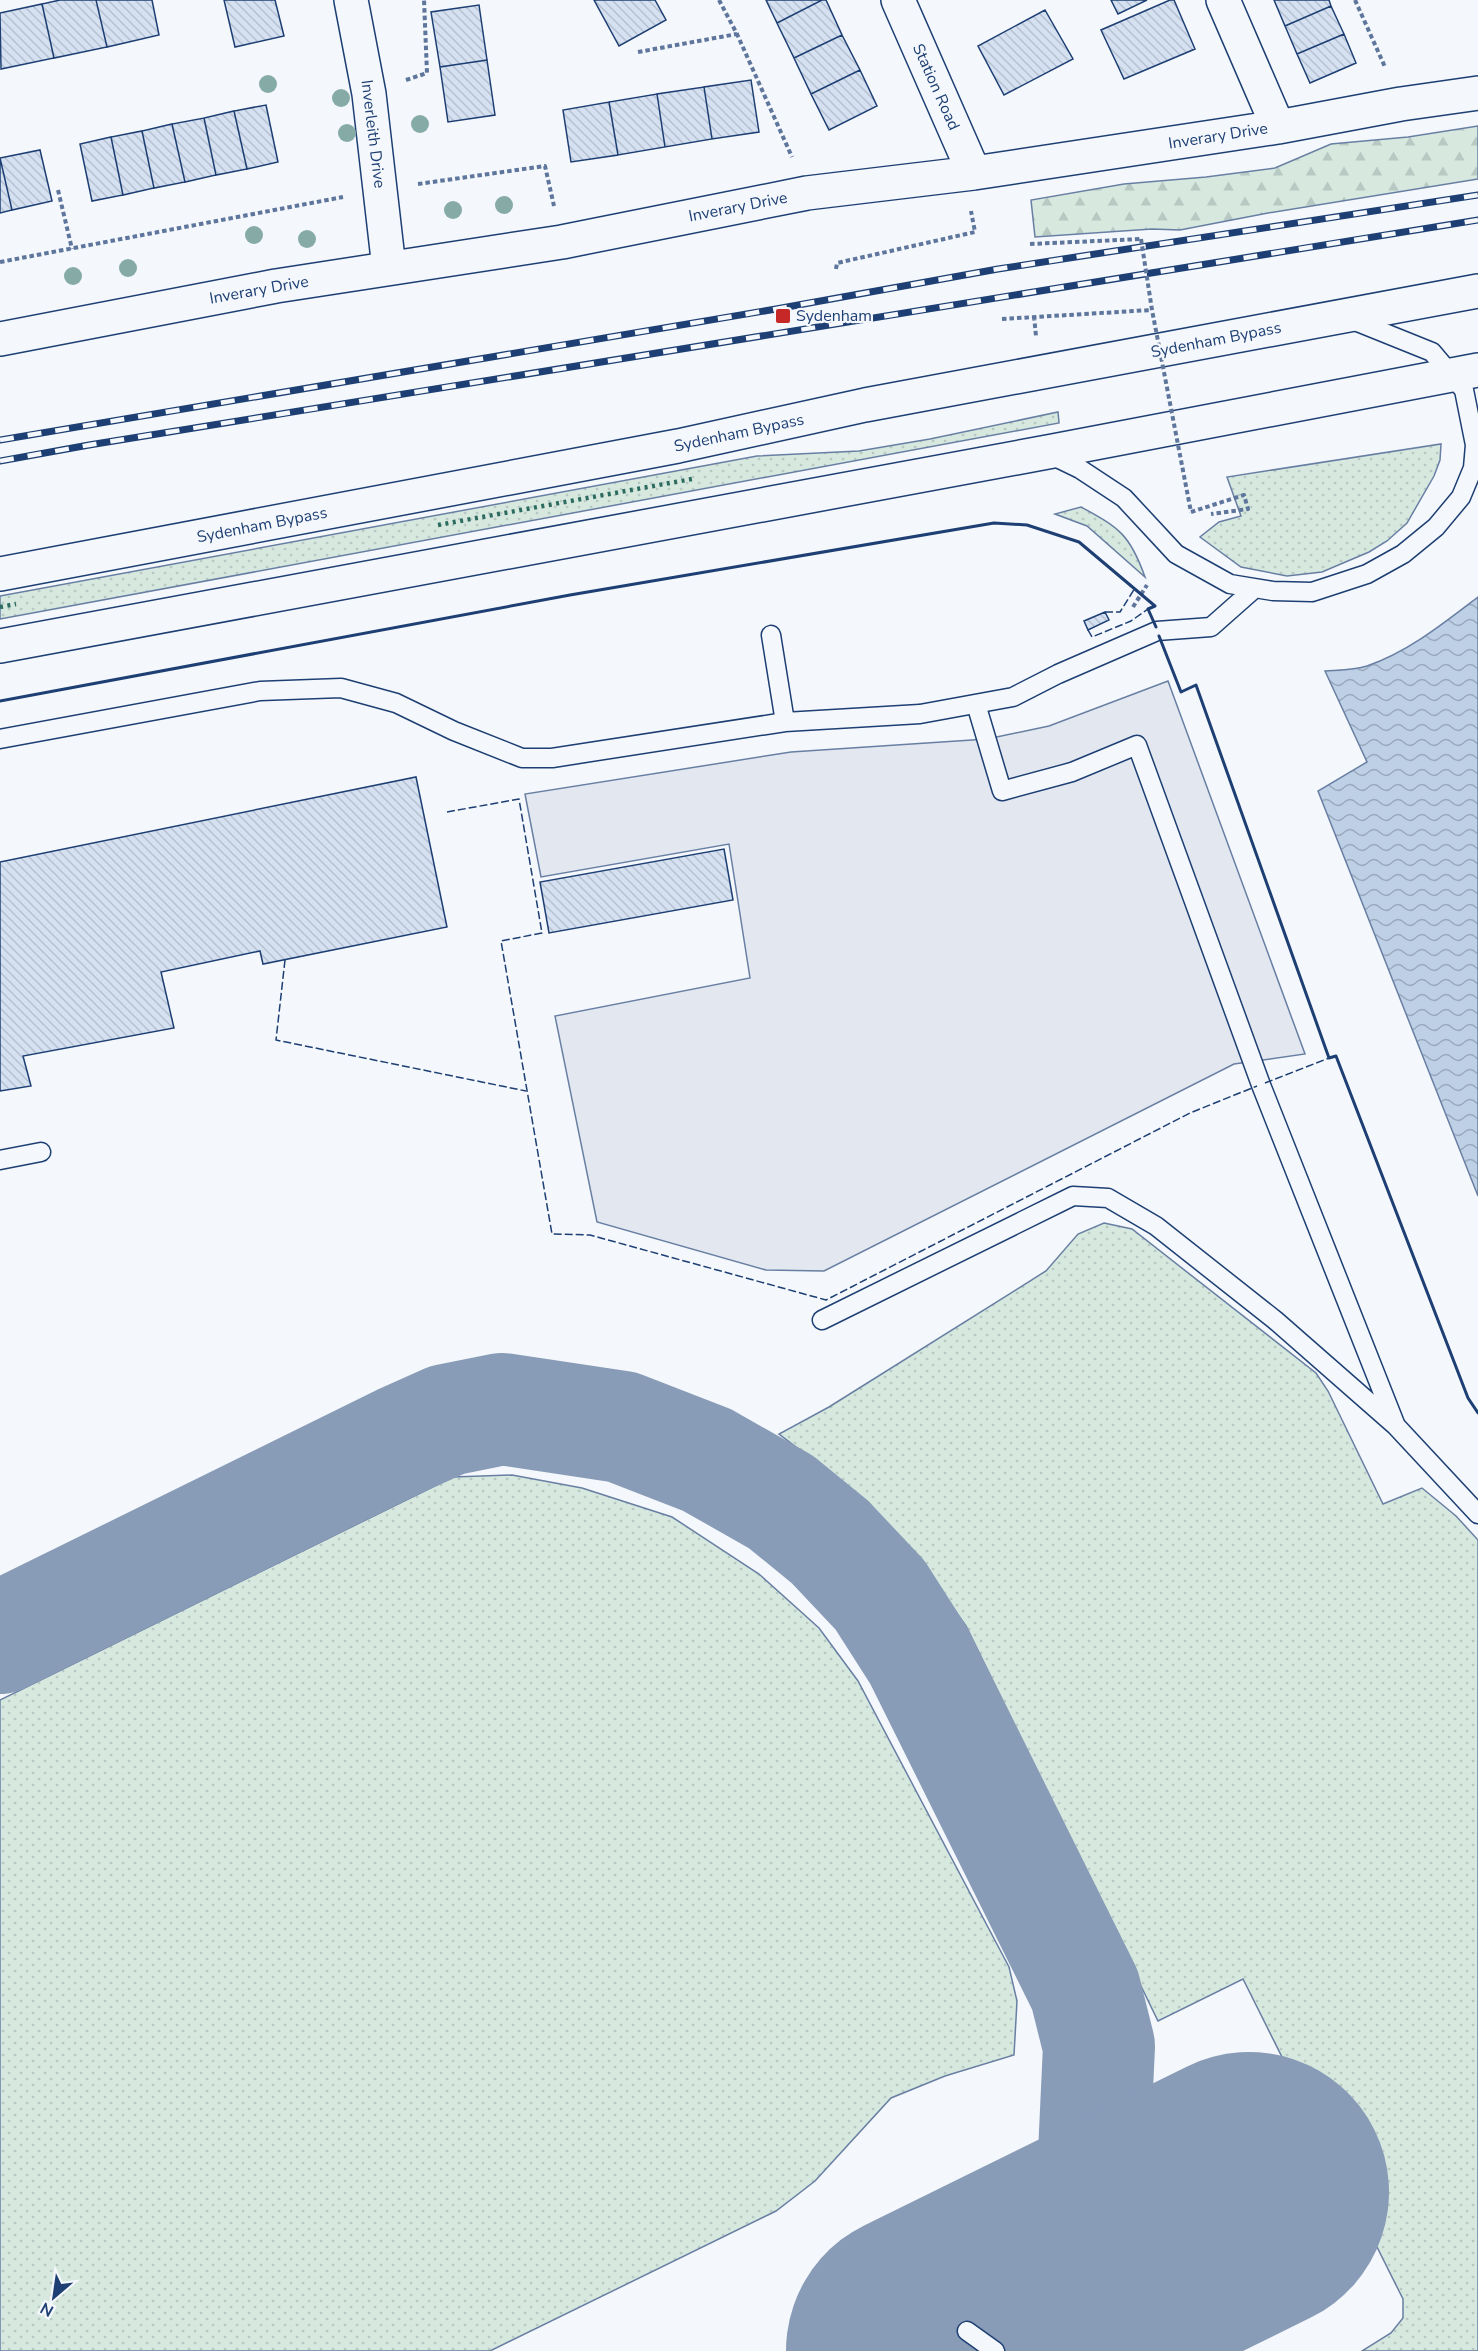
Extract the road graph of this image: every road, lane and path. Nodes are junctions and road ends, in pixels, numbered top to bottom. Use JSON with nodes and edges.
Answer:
{"nodes":[{"id":1,"x":351,"y":0,"type":"edge"},
{"id":2,"x":424,"y":0,"type":"edge"},
{"id":3,"x":719,"y":0,"type":"edge"},
{"id":4,"x":898,"y":0,"type":"edge"},
{"id":5,"x":1223,"y":0,"type":"edge"},
{"id":6,"x":1355,"y":0,"type":"edge"},
{"id":7,"x":737,"y":34,"type":"junction"},
{"id":8,"x":638,"y":52,"type":"dead end"},
{"id":9,"x":1478,"y":93,"type":"edge"},
{"id":10,"x":369,"y":94,"type":"junction"},
{"id":11,"x":1401,"y":104,"type":"junction"},
{"id":12,"x":1278,"y":127,"type":"junction"},
{"id":13,"x":974,"y":174,"type":"junction"},
{"id":14,"x":58,"y":190,"type":"dead end"},
{"id":15,"x":380,"y":190,"type":"junction"},
{"id":16,"x":807,"y":193,"type":"junction"},
{"id":17,"x":979,"y":206,"type":"dead end"},
{"id":18,"x":562,"y":242,"type":"junction"},
{"id":19,"x":1030,"y":244,"type":"dead end"},
{"id":20,"x":72,"y":249,"type":"junction"},
{"id":21,"x":0,"y":262,"type":"edge"},
{"id":22,"x":389,"y":268,"type":"junction"},
{"id":23,"x":836,"y":268,"type":"dead end"},
{"id":24,"x":1478,"y":291,"type":"edge"},
{"id":25,"x":1152,"y":310,"type":"junction"},
{"id":26,"x":1034,"y":316,"type":"junction"},
{"id":27,"x":1343,"y":316,"type":"junction"},
{"id":28,"x":1002,"y":319,"type":"dead end"},
{"id":29,"x":1036,"y":336,"type":"dead end"},
{"id":30,"x":0,"y":339,"type":"edge"},
{"id":31,"x":1465,"y":372,"type":"edge"},
{"id":32,"x":1477,"y":445,"type":"edge"},
{"id":33,"x":1045,"y":453,"type":"junction"},
{"id":34,"x":1210,"y":514,"type":"dead end"},
{"id":35,"x":0,"y":574,"type":"edge"},
{"id":36,"x":1254,"y":589,"type":"junction"},
{"id":37,"x":771,"y":635,"type":"dead end"},
{"id":38,"x":0,"y":646,"type":"edge"},
{"id":39,"x":976,"y":704,"type":"junction"},
{"id":40,"x":785,"y":722,"type":"junction"},
{"id":41,"x":0,"y":739,"type":"edge"},
{"id":42,"x":41,"y":1152,"type":"dead end"},
{"id":43,"x":0,"y":1160,"type":"edge"},
{"id":44,"x":822,"y":1320,"type":"dead end"},
{"id":45,"x":1396,"y":1426,"type":"junction"},
{"id":46,"x":1478,"y":1514,"type":"edge"},
{"id":47,"x":967,"y":2331,"type":"dead end"},
{"id":48,"x":995,"y":2351,"type":"edge"}],
"edges":[{"from":1,"to":10,"type":"main road","name":"Inverleith Drive"},
{"from":2,"to":10,"type":"path"},
{"from":3,"to":7,"type":"path"},
{"from":4,"to":13,"type":"main road","name":"Station Road"},
{"from":5,"to":12,"type":"main road"},
{"from":6,"to":11,"type":"path"},
{"from":7,"to":8,"type":"path"},
{"from":7,"to":16,"type":"path"},
{"from":9,"to":11,"type":"main road","name":"Inverary Drive"},
{"from":10,"to":15,"type":"main road","name":"Inverleith Drive"},
{"from":11,"to":12,"type":"main road","name":"Inverary Drive"},
{"from":12,"to":13,"type":"main road","name":"Inverary Drive"},
{"from":13,"to":16,"type":"main road","name":"Inverary Drive"},
{"from":14,"to":20,"type":"path"},
{"from":15,"to":18,"type":"path"},
{"from":15,"to":20,"type":"path"},
{"from":15,"to":22,"type":"main road","name":"Inverleith Drive"},
{"from":16,"to":18,"type":"main road","name":"Inverary Drive"},
{"from":17,"to":23,"type":"path"},
{"from":18,"to":22,"type":"main road","name":"Inverary Drive"},
{"from":19,"to":25,"type":"path","bridge":true},
{"from":20,"to":21,"type":"path"},
{"from":22,"to":30,"type":"main road","name":"Inverary Drive"},
{"from":24,"to":27,"type":"main road","name":"Sydenham Bypass"},
{"from":25,"to":26,"type":"path"},
{"from":25,"to":34,"type":"path","bridge":true},
{"from":26,"to":28,"type":"path"},
{"from":26,"to":29,"type":"path"},
{"from":27,"to":31,"type":"lane"},
{"from":27,"to":35,"type":"main road","name":"Sydenham Bypass"},
{"from":31,"to":32,"type":"lane"},
{"from":31,"to":33,"type":"main road"},
{"from":32,"to":36,"type":"lane"},
{"from":33,"to":36,"type":"lane"},
{"from":33,"to":38,"type":"main road"},
{"from":36,"to":39,"type":"lane"},
{"from":37,"to":40,"type":"lane"},
{"from":39,"to":40,"type":"lane"},
{"from":39,"to":45,"type":"lane"},
{"from":40,"to":41,"type":"lane"},
{"from":42,"to":43,"type":"lane"},
{"from":44,"to":45,"type":"lane"},
{"from":45,"to":46,"type":"lane"},
{"from":47,"to":48,"type":"lane"}]}
